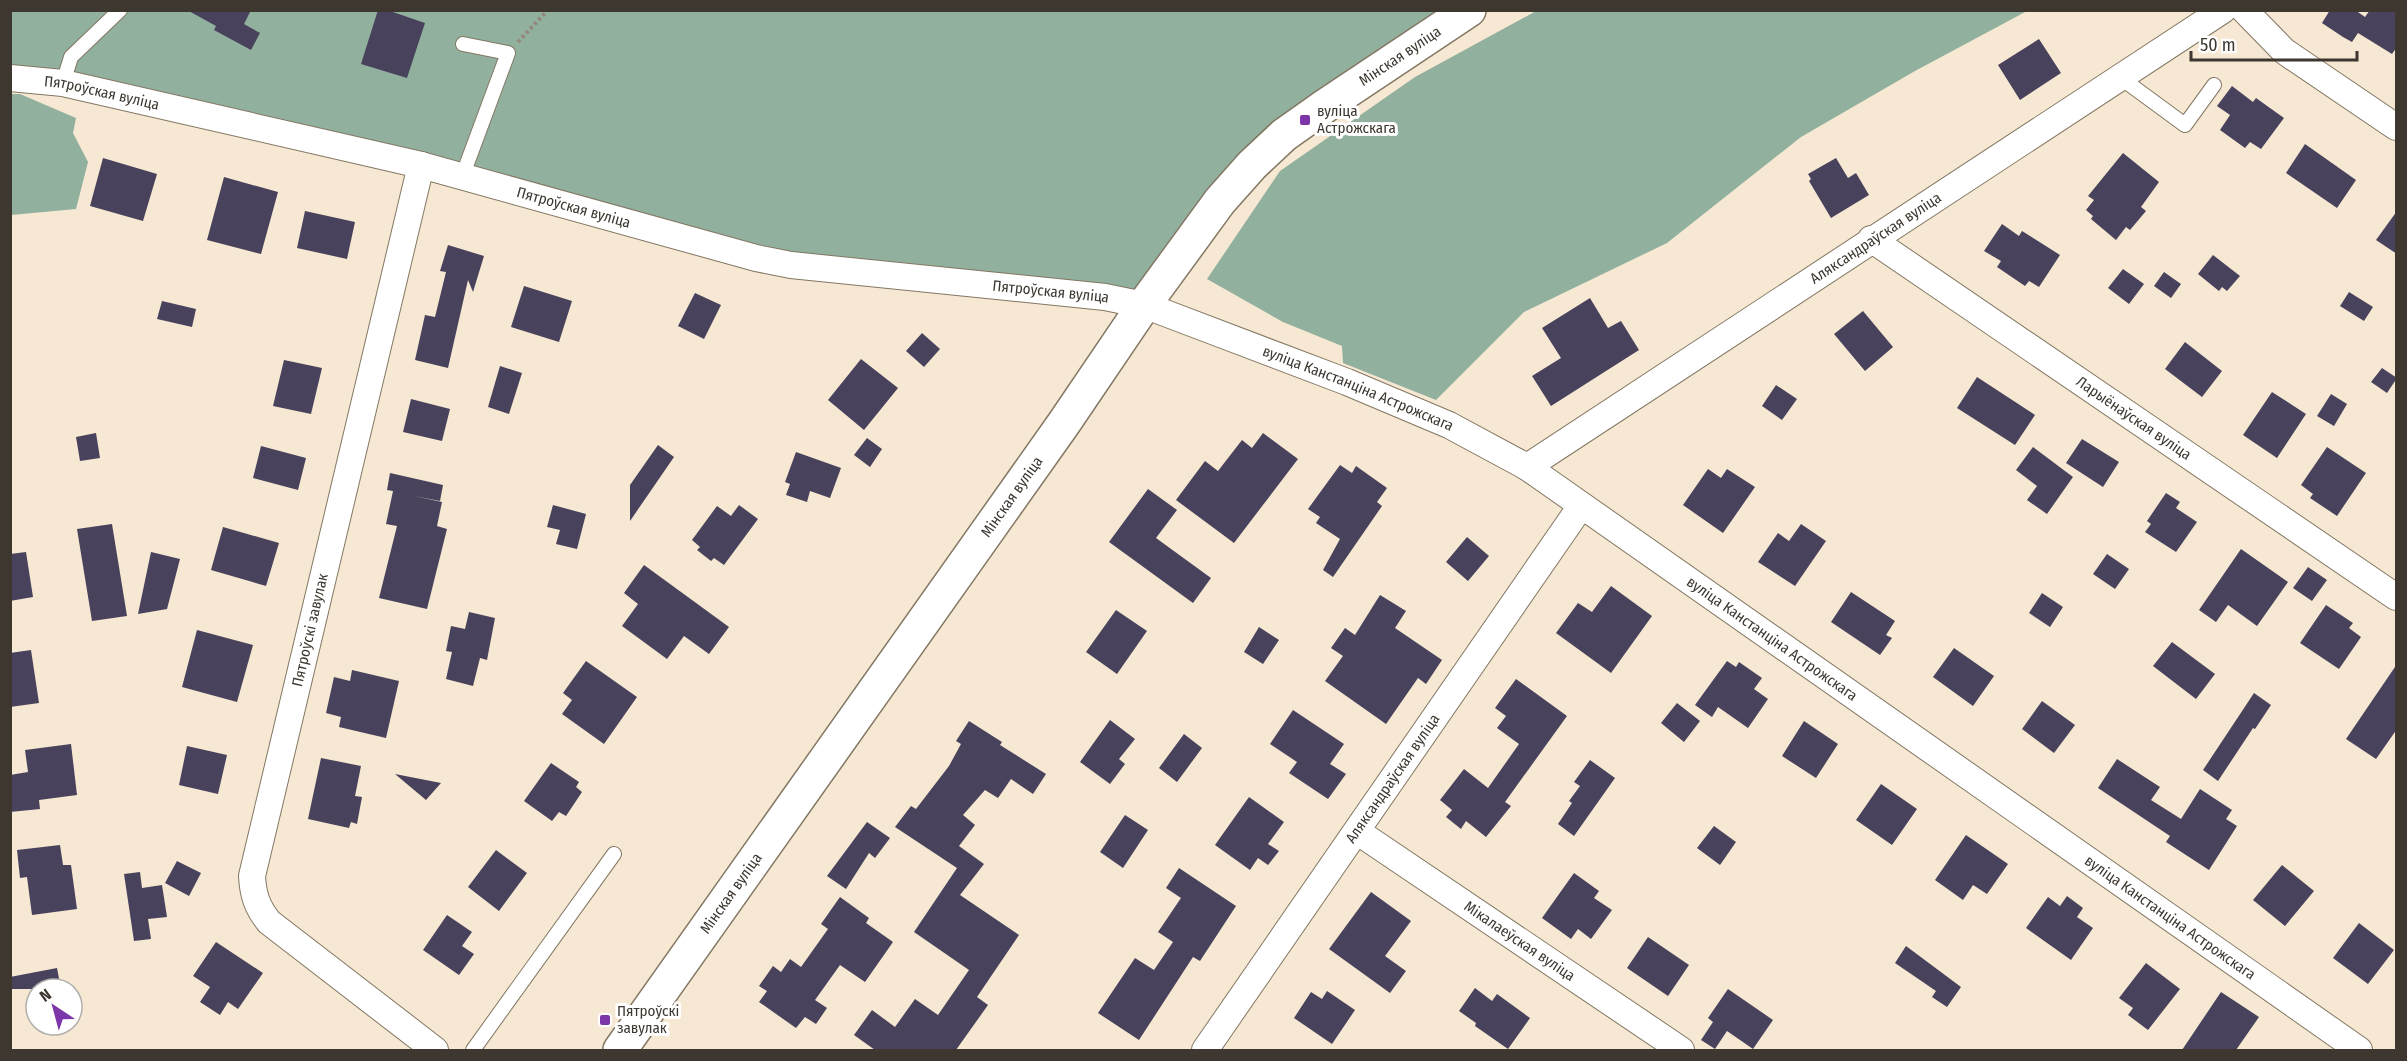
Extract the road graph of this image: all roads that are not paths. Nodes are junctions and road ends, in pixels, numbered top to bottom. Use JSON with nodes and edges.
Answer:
{"nodes":[{"id":1,"x":120,"y":10,"type":"edge"},
{"id":2,"x":1469,"y":10,"type":"edge"},
{"id":3,"x":2223,"y":10,"type":"edge"},
{"id":4,"x":2244,"y":10,"type":"edge"},
{"id":5,"x":463,"y":44,"type":"dead end"},
{"id":6,"x":10,"y":78,"type":"edge"},
{"id":7,"x":2121,"y":78,"type":"junction"},
{"id":8,"x":63,"y":83,"type":"junction"},
{"id":9,"x":2214,"y":85,"type":"dead end"},
{"id":10,"x":2397,"y":127,"type":"edge"},
{"id":11,"x":421,"y":165,"type":"junction"},
{"id":12,"x":462,"y":177,"type":"junction"},
{"id":13,"x":1871,"y":240,"type":"junction"},
{"id":14,"x":1144,"y":304,"type":"junction"},
{"id":15,"x":1527,"y":467,"type":"junction"},
{"id":16,"x":1581,"y":506,"type":"junction"},
{"id":17,"x":2397,"y":597,"type":"edge"},
{"id":18,"x":1358,"y":832,"type":"junction"},
{"id":19,"x":614,"y":854,"type":"dead end"},
{"id":20,"x":435,"y":1050,"type":"edge"},
{"id":21,"x":473,"y":1050,"type":"edge"},
{"id":22,"x":620,"y":1050,"type":"edge"},
{"id":23,"x":1205,"y":1050,"type":"edge"},
{"id":24,"x":1681,"y":1050,"type":"edge"},
{"id":25,"x":2359,"y":1050,"type":"edge"}],
"edges":[{"from":1,"to":8,"type":"lane"},
{"from":2,"to":14,"type":"main road","name":"Мінская вуліца"},
{"from":3,"to":7,"type":"street","name":"Аляксандраўская вуліца"},
{"from":4,"to":10,"type":"street"},
{"from":5,"to":12,"type":"lane"},
{"from":6,"to":8,"type":"street","name":"Пятроўская вуліца"},
{"from":7,"to":9,"type":"lane"},
{"from":7,"to":13,"type":"street","name":"Аляксандраўская вуліца"},
{"from":8,"to":11,"type":"street","name":"Пятроўская вуліца"},
{"from":11,"to":12,"type":"street","name":"Пятроўская вуліца"},
{"from":11,"to":20,"type":"street","name":"Пятроўскі завулак"},
{"from":12,"to":14,"type":"street","name":"Пятроўская вуліца"},
{"from":13,"to":15,"type":"street","name":"Аляксандраўская вуліца"},
{"from":13,"to":17,"type":"street","name":"Ларыёнаўская вуліца"},
{"from":14,"to":15,"type":"street","name":"вуліца Канстанціна Астрожскага"},
{"from":14,"to":22,"type":"main road","name":"Мінская вуліца"},
{"from":15,"to":16,"type":"street","name":"вуліца Канстанціна Астрожскага"},
{"from":16,"to":18,"type":"street","name":"Аляксандраўская вуліца"},
{"from":16,"to":25,"type":"street","name":"вуліца Канстанціна Астрожскага"},
{"from":18,"to":23,"type":"street","name":"Аляксандраўская вуліца"},
{"from":18,"to":24,"type":"street","name":"Мікалаеўская вуліца"},
{"from":19,"to":21,"type":"lane"}]}
